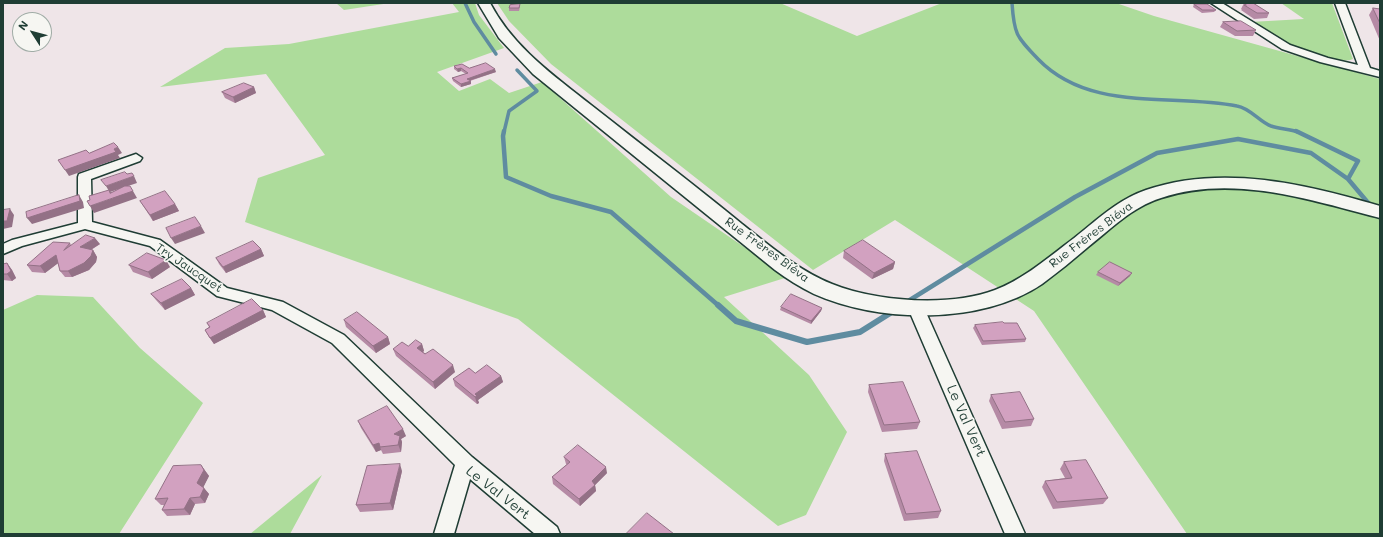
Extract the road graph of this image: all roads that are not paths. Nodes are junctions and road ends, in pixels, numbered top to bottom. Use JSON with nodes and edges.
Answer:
{"nodes":[{"id":1,"x":484,"y":3,"type":"edge"},
{"id":2,"x":1216,"y":3,"type":"edge"},
{"id":3,"x":1340,"y":3,"type":"edge"},
{"id":4,"x":1364,"y":70,"type":"junction"},
{"id":5,"x":1380,"y":74,"type":"edge"},
{"id":6,"x":136,"y":158,"type":"dead end"},
{"id":7,"x":1375,"y":211,"type":"edge"},
{"id":8,"x":85,"y":225,"type":"junction"},
{"id":9,"x":3,"y":249,"type":"edge"},
{"id":10,"x":915,"y":308,"type":"junction"},
{"id":11,"x":465,"y":464,"type":"junction"},
{"id":12,"x":444,"y":534,"type":"edge"},
{"id":13,"x":550,"y":534,"type":"edge"},
{"id":14,"x":1015,"y":534,"type":"edge"}],
"edges":[{"from":1,"to":10,"type":"street","name":"Rue Frères Biéva"},
{"from":2,"to":4,"type":"street"},
{"from":3,"to":4,"type":"street"},
{"from":4,"to":5,"type":"street"},
{"from":6,"to":8,"type":"street"},
{"from":7,"to":10,"type":"street","name":"Rue Frères Biéva"},
{"from":8,"to":9,"type":"street","name":"Try Jaucquet"},
{"from":8,"to":11,"type":"street","name":"Try Jaucquet"},
{"from":10,"to":14,"type":"street","name":"Le Val Vert"},
{"from":11,"to":12,"type":"street","name":"Le Val Vert"},
{"from":11,"to":13,"type":"street","name":"Le Val Vert"}]}
